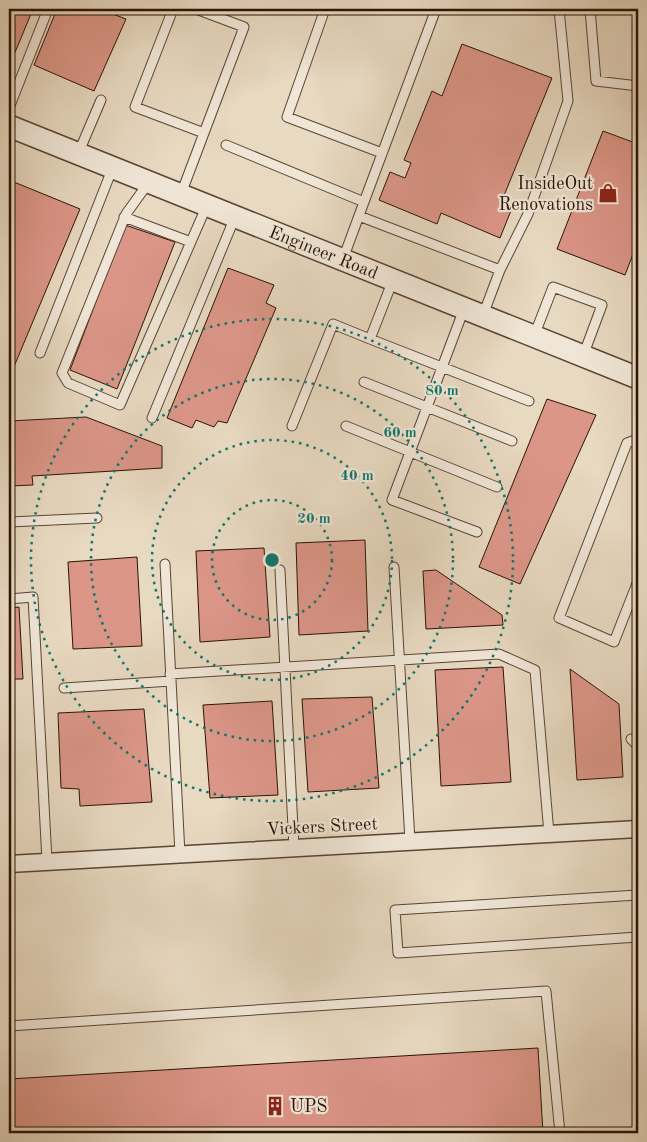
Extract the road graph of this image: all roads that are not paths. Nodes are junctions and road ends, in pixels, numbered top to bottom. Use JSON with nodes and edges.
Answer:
{"nodes":[{"id":1,"x":48,"y":9,"type":"edge"},
{"id":2,"x":173,"y":9,"type":"edge"},
{"id":3,"x":196,"y":9,"type":"edge"},
{"id":4,"x":325,"y":9,"type":"edge"},
{"id":5,"x":436,"y":9,"type":"edge"},
{"id":6,"x":559,"y":9,"type":"edge"},
{"id":7,"x":590,"y":9,"type":"edge"},
{"id":8,"x":638,"y":86,"type":"edge"},
{"id":9,"x":101,"y":100,"type":"dead end"},
{"id":10,"x":9,"y":108,"type":"edge"},
{"id":11,"x":9,"y":126,"type":"edge"},
{"id":12,"x":204,"y":133,"type":"junction"},
{"id":13,"x":226,"y":144,"type":"dead end"},
{"id":14,"x":382,"y":153,"type":"junction"},
{"id":15,"x":78,"y":154,"type":"junction"},
{"id":16,"x":113,"y":167,"type":"junction"},
{"id":17,"x":149,"y":182,"type":"junction"},
{"id":18,"x":181,"y":194,"type":"junction"},
{"id":19,"x":364,"y":202,"type":"junction"},
{"id":20,"x":207,"y":205,"type":"junction"},
{"id":21,"x":235,"y":216,"type":"junction"},
{"id":22,"x":358,"y":216,"type":"junction"},
{"id":23,"x":124,"y":217,"type":"junction"},
{"id":24,"x":191,"y":242,"type":"junction"},
{"id":25,"x":343,"y":260,"type":"junction"},
{"id":26,"x":500,"y":270,"type":"junction"},
{"id":27,"x":393,"y":280,"type":"junction"},
{"id":28,"x":473,"y":312,"type":"junction"},
{"id":29,"x":534,"y":336,"type":"junction"},
{"id":30,"x":370,"y":339,"type":"junction"},
{"id":31,"x":40,"y":353,"type":"dead end"},
{"id":32,"x":583,"y":356,"type":"junction"},
{"id":33,"x":441,"y":366,"type":"junction"},
{"id":34,"x":637,"y":375,"type":"edge"},
{"id":35,"x":364,"y":382,"type":"dead end"},
{"id":36,"x":529,"y":401,"type":"dead end"},
{"id":37,"x":426,"y":407,"type":"junction"},
{"id":38,"x":152,"y":418,"type":"dead end"},
{"id":39,"x":292,"y":426,"type":"dead end"},
{"id":40,"x":346,"y":426,"type":"dead end"},
{"id":41,"x":638,"y":439,"type":"edge"},
{"id":42,"x":512,"y":441,"type":"dead end"},
{"id":43,"x":410,"y":451,"type":"junction"},
{"id":44,"x":497,"y":487,"type":"dead end"},
{"id":45,"x":97,"y":518,"type":"dead end"},
{"id":46,"x":9,"y":522,"type":"edge"},
{"id":47,"x":477,"y":532,"type":"dead end"},
{"id":48,"x":165,"y":564,"type":"dead end"},
{"id":49,"x":394,"y":567,"type":"dead end"},
{"id":50,"x":280,"y":570,"type":"dead end"},
{"id":51,"x":638,"y":581,"type":"edge"},
{"id":52,"x":9,"y":598,"type":"edge"},
{"id":53,"x":400,"y":660,"type":"junction"},
{"id":54,"x":285,"y":667,"type":"junction"},
{"id":55,"x":171,"y":677,"type":"junction"},
{"id":56,"x":64,"y":688,"type":"dead end"},
{"id":57,"x":631,"y":738,"type":"dead end"},
{"id":58,"x":638,"y":746,"type":"edge"},
{"id":59,"x":638,"y":829,"type":"edge"},
{"id":60,"x":548,"y":834,"type":"junction"},
{"id":61,"x":410,"y":841,"type":"junction"},
{"id":62,"x":294,"y":848,"type":"junction"},
{"id":63,"x":180,"y":854,"type":"junction"},
{"id":64,"x":47,"y":862,"type":"junction"},
{"id":65,"x":9,"y":864,"type":"edge"},
{"id":66,"x":638,"y":895,"type":"edge"},
{"id":67,"x":638,"y":937,"type":"edge"},
{"id":68,"x":9,"y":1026,"type":"edge"},
{"id":69,"x":560,"y":1133,"type":"edge"}],
"edges":[{"from":1,"to":10,"type":"lane"},
{"from":2,"to":12,"type":"lane"},
{"from":3,"to":12,"type":"lane"},
{"from":4,"to":14,"type":"lane"},
{"from":5,"to":14,"type":"lane"},
{"from":6,"to":26,"type":"lane"},
{"from":7,"to":8,"type":"lane"},
{"from":9,"to":15,"type":"lane"},
{"from":11,"to":15,"type":"street","name":"Engineer Road"},
{"from":12,"to":18,"type":"lane"},
{"from":13,"to":19,"type":"lane"},
{"from":14,"to":19,"type":"lane"},
{"from":15,"to":16,"type":"street","name":"Engineer Road"},
{"from":16,"to":17,"type":"street","name":"Engineer Road"},
{"from":16,"to":31,"type":"lane"},
{"from":17,"to":18,"type":"street","name":"Engineer Road"},
{"from":17,"to":23,"type":"lane"},
{"from":18,"to":20,"type":"street","name":"Engineer Road"},
{"from":19,"to":22,"type":"lane"},
{"from":20,"to":21,"type":"street","name":"Engineer Road"},
{"from":20,"to":24,"type":"lane"},
{"from":21,"to":25,"type":"street","name":"Engineer Road"},
{"from":21,"to":38,"type":"lane"},
{"from":22,"to":25,"type":"lane"},
{"from":22,"to":26,"type":"lane"},
{"from":23,"to":24,"type":"lane"},
{"from":23,"to":24,"type":"lane"},
{"from":25,"to":27,"type":"street","name":"Engineer Road"},
{"from":26,"to":28,"type":"lane"},
{"from":27,"to":28,"type":"street","name":"Engineer Road"},
{"from":27,"to":30,"type":"lane"},
{"from":28,"to":29,"type":"street","name":"Engineer Road"},
{"from":28,"to":33,"type":"lane"},
{"from":29,"to":32,"type":"street","name":"Engineer Road"},
{"from":29,"to":32,"type":"lane"},
{"from":30,"to":33,"type":"lane"},
{"from":30,"to":39,"type":"lane"},
{"from":32,"to":34,"type":"street","name":"Engineer Road"},
{"from":33,"to":36,"type":"lane"},
{"from":33,"to":37,"type":"lane"},
{"from":35,"to":37,"type":"lane"},
{"from":37,"to":42,"type":"lane"},
{"from":37,"to":43,"type":"lane"},
{"from":40,"to":43,"type":"lane"},
{"from":41,"to":51,"type":"lane"},
{"from":43,"to":44,"type":"lane"},
{"from":43,"to":47,"type":"lane"},
{"from":45,"to":46,"type":"lane"},
{"from":48,"to":55,"type":"lane"},
{"from":49,"to":53,"type":"lane"},
{"from":50,"to":54,"type":"lane"},
{"from":52,"to":64,"type":"lane"},
{"from":53,"to":54,"type":"lane"},
{"from":53,"to":60,"type":"lane"},
{"from":53,"to":61,"type":"lane"},
{"from":54,"to":55,"type":"lane"},
{"from":54,"to":62,"type":"lane"},
{"from":55,"to":56,"type":"lane"},
{"from":55,"to":63,"type":"lane"},
{"from":57,"to":58,"type":"lane"},
{"from":59,"to":60,"type":"street","name":"Vickers Street"},
{"from":60,"to":61,"type":"street","name":"Vickers Street"},
{"from":61,"to":62,"type":"street","name":"Vickers Street"},
{"from":62,"to":63,"type":"street","name":"Vickers Street"},
{"from":63,"to":64,"type":"street","name":"Vickers Street"},
{"from":64,"to":65,"type":"street","name":"Vickers Street"},
{"from":66,"to":67,"type":"lane"},
{"from":68,"to":69,"type":"lane"}]}
